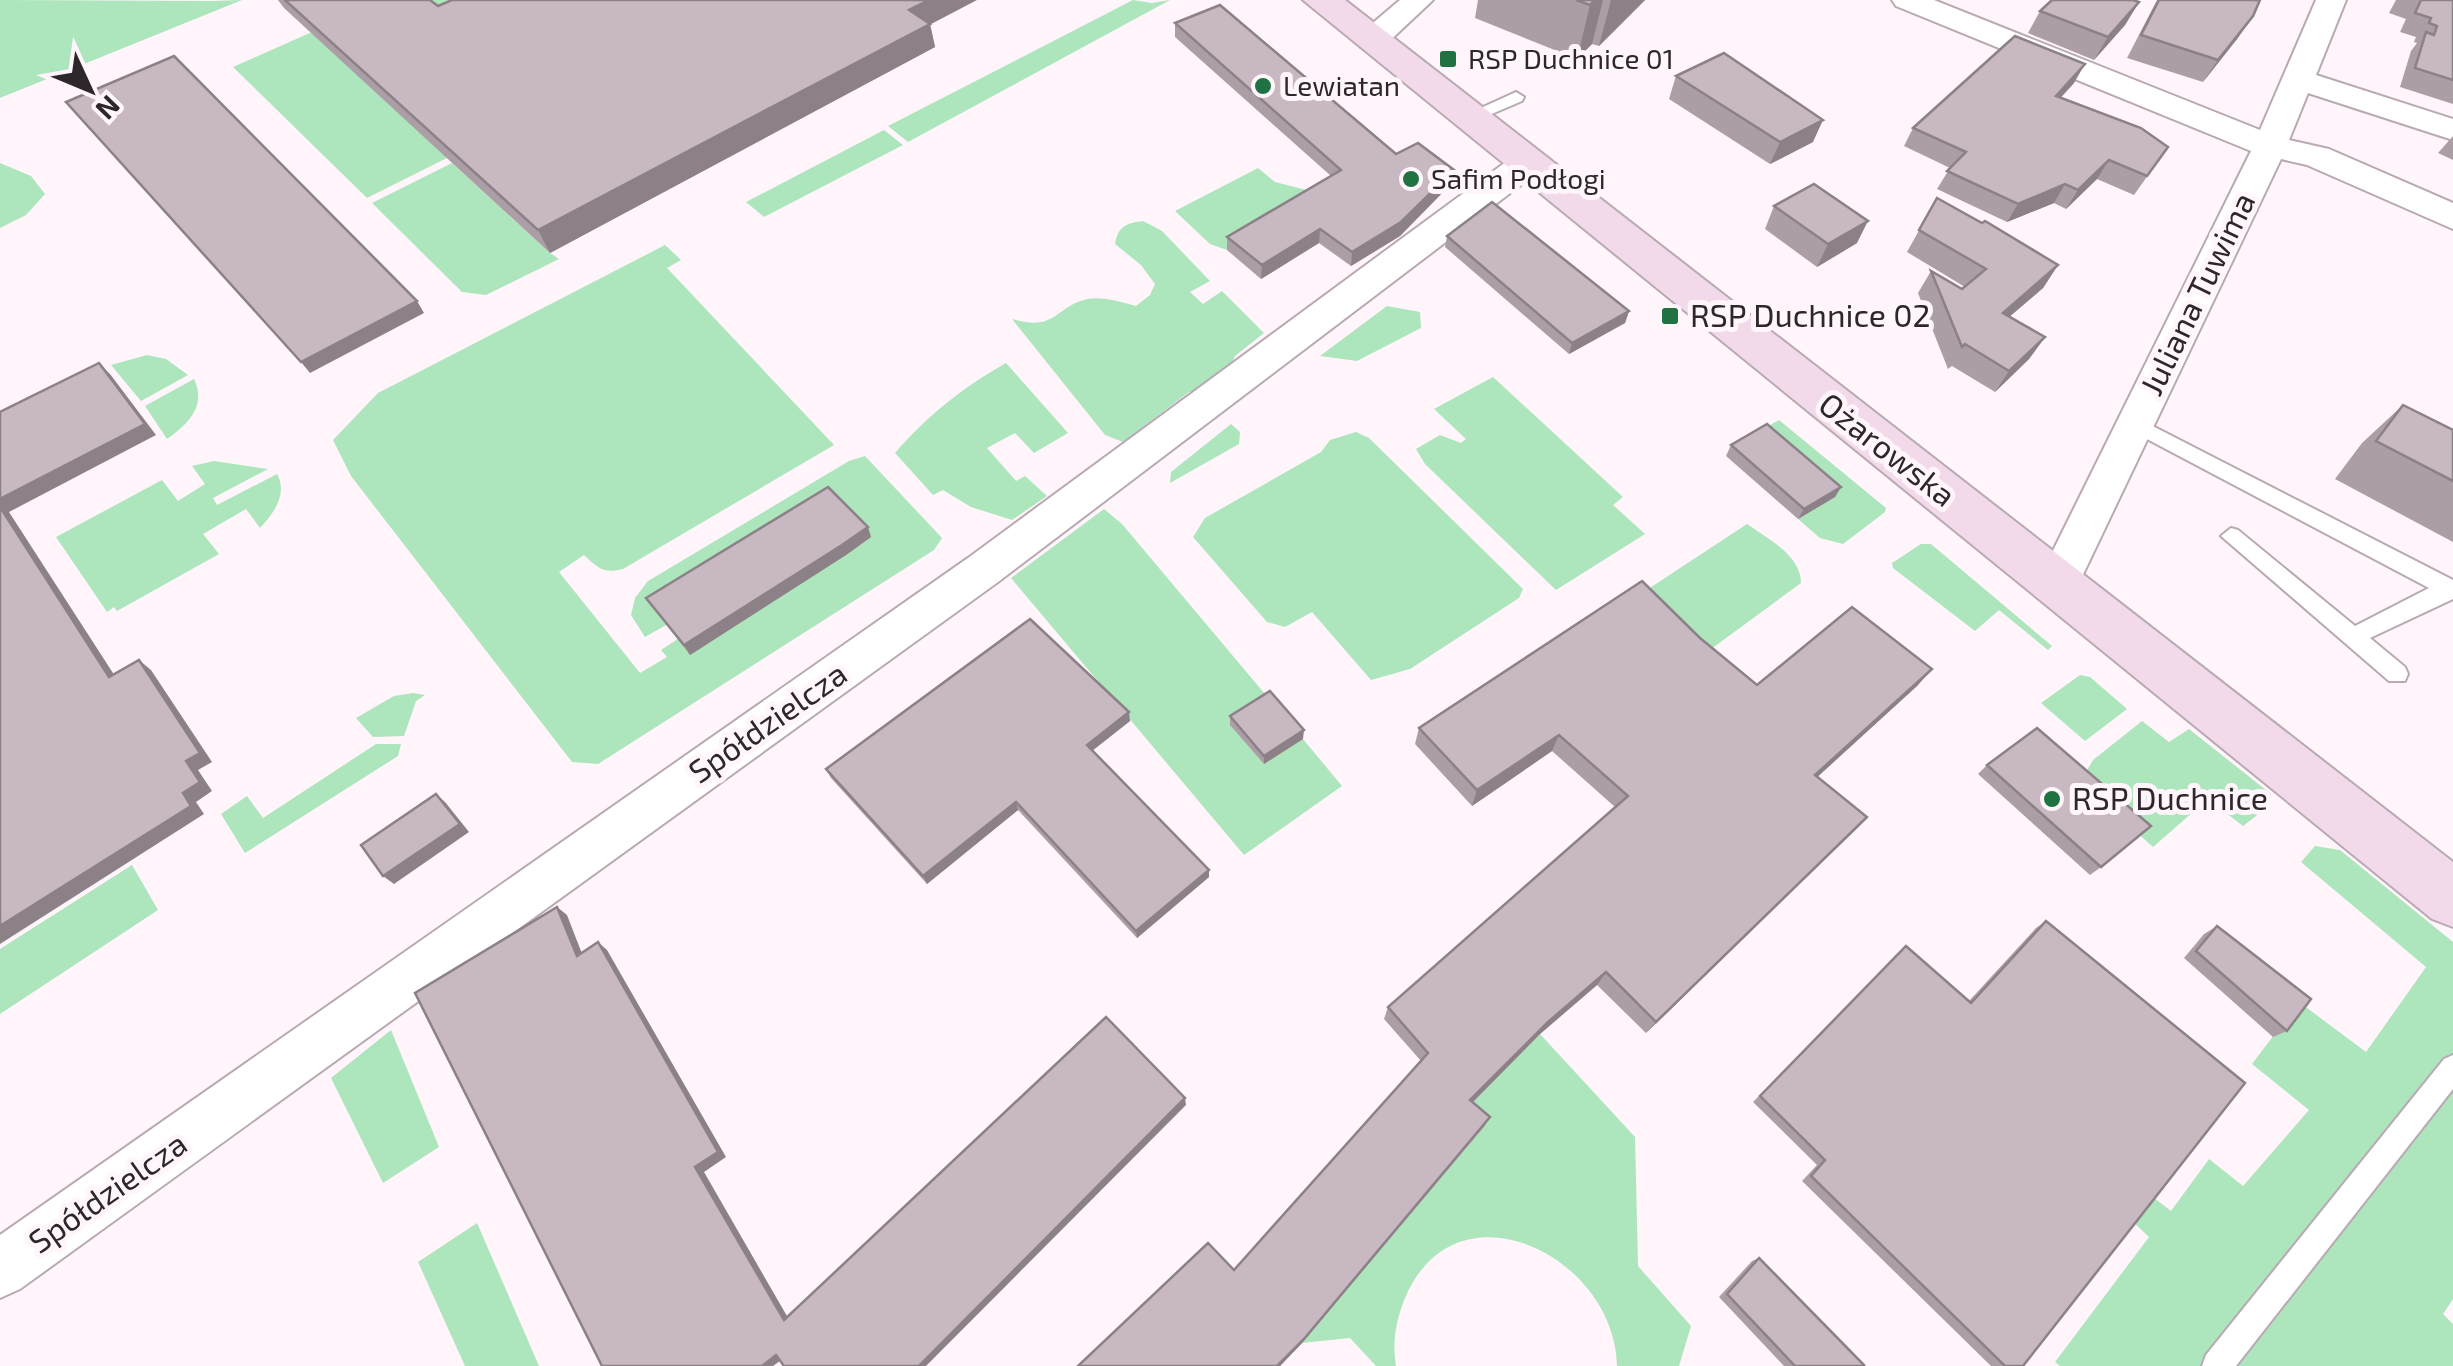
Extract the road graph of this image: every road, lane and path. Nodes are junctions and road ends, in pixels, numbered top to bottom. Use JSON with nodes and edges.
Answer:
{"nodes":[{"id":1,"x":1322,"y":0,"type":"edge"},
{"id":2,"x":1418,"y":0,"type":"edge"},
{"id":3,"x":1907,"y":0,"type":"edge"},
{"id":4,"x":2331,"y":0,"type":"edge"},
{"id":5,"x":1372,"y":40,"type":"junction"},
{"id":6,"x":2296,"y":79,"type":"junction"},
{"id":7,"x":1516,"y":97,"type":"dead end"},
{"id":8,"x":1466,"y":118,"type":"junction"},
{"id":9,"x":2453,"y":130,"type":"edge"},
{"id":10,"x":2270,"y":146,"type":"junction"},
{"id":11,"x":1526,"y":164,"type":"junction"},
{"id":12,"x":2453,"y":217,"type":"edge"},
{"id":13,"x":2135,"y":424,"type":"junction"},
{"id":14,"x":2231,"y":536,"type":"dead end"},
{"id":15,"x":2056,"y":585,"type":"junction"},
{"id":16,"x":2450,"y":589,"type":"edge"},
{"id":17,"x":2353,"y":637,"type":"junction"},
{"id":18,"x":2396,"y":674,"type":"dead end"},
{"id":19,"x":2453,"y":898,"type":"edge"},
{"id":20,"x":2453,"y":1068,"type":"edge"},
{"id":21,"x":0,"y":1269,"type":"edge"},
{"id":22,"x":2217,"y":1366,"type":"edge"}],
"edges":[{"from":1,"to":5,"type":"main road","name":"Ożarowska"},
{"from":2,"to":5,"type":"street"},
{"from":3,"to":10,"type":"street"},
{"from":4,"to":6,"type":"street","name":"Juliana Tuwima"},
{"from":5,"to":8,"type":"main road","name":"Ożarowska"},
{"from":6,"to":9,"type":"street"},
{"from":6,"to":10,"type":"street","name":"Juliana Tuwima"},
{"from":7,"to":8,"type":"lane"},
{"from":8,"to":11,"type":"main road","name":"Ożarowska"},
{"from":10,"to":12,"type":"street"},
{"from":10,"to":13,"type":"street","name":"Juliana Tuwima"},
{"from":11,"to":15,"type":"main road","name":"Ożarowska"},
{"from":11,"to":21,"type":"street","name":"Spółdzielcza"},
{"from":13,"to":15,"type":"street","name":"Juliana Tuwima"},
{"from":13,"to":16,"type":"lane"},
{"from":14,"to":17,"type":"lane"},
{"from":15,"to":19,"type":"main road","name":"Ożarowska"},
{"from":16,"to":17,"type":"lane"},
{"from":17,"to":18,"type":"lane"},
{"from":20,"to":22,"type":"lane"}]}
